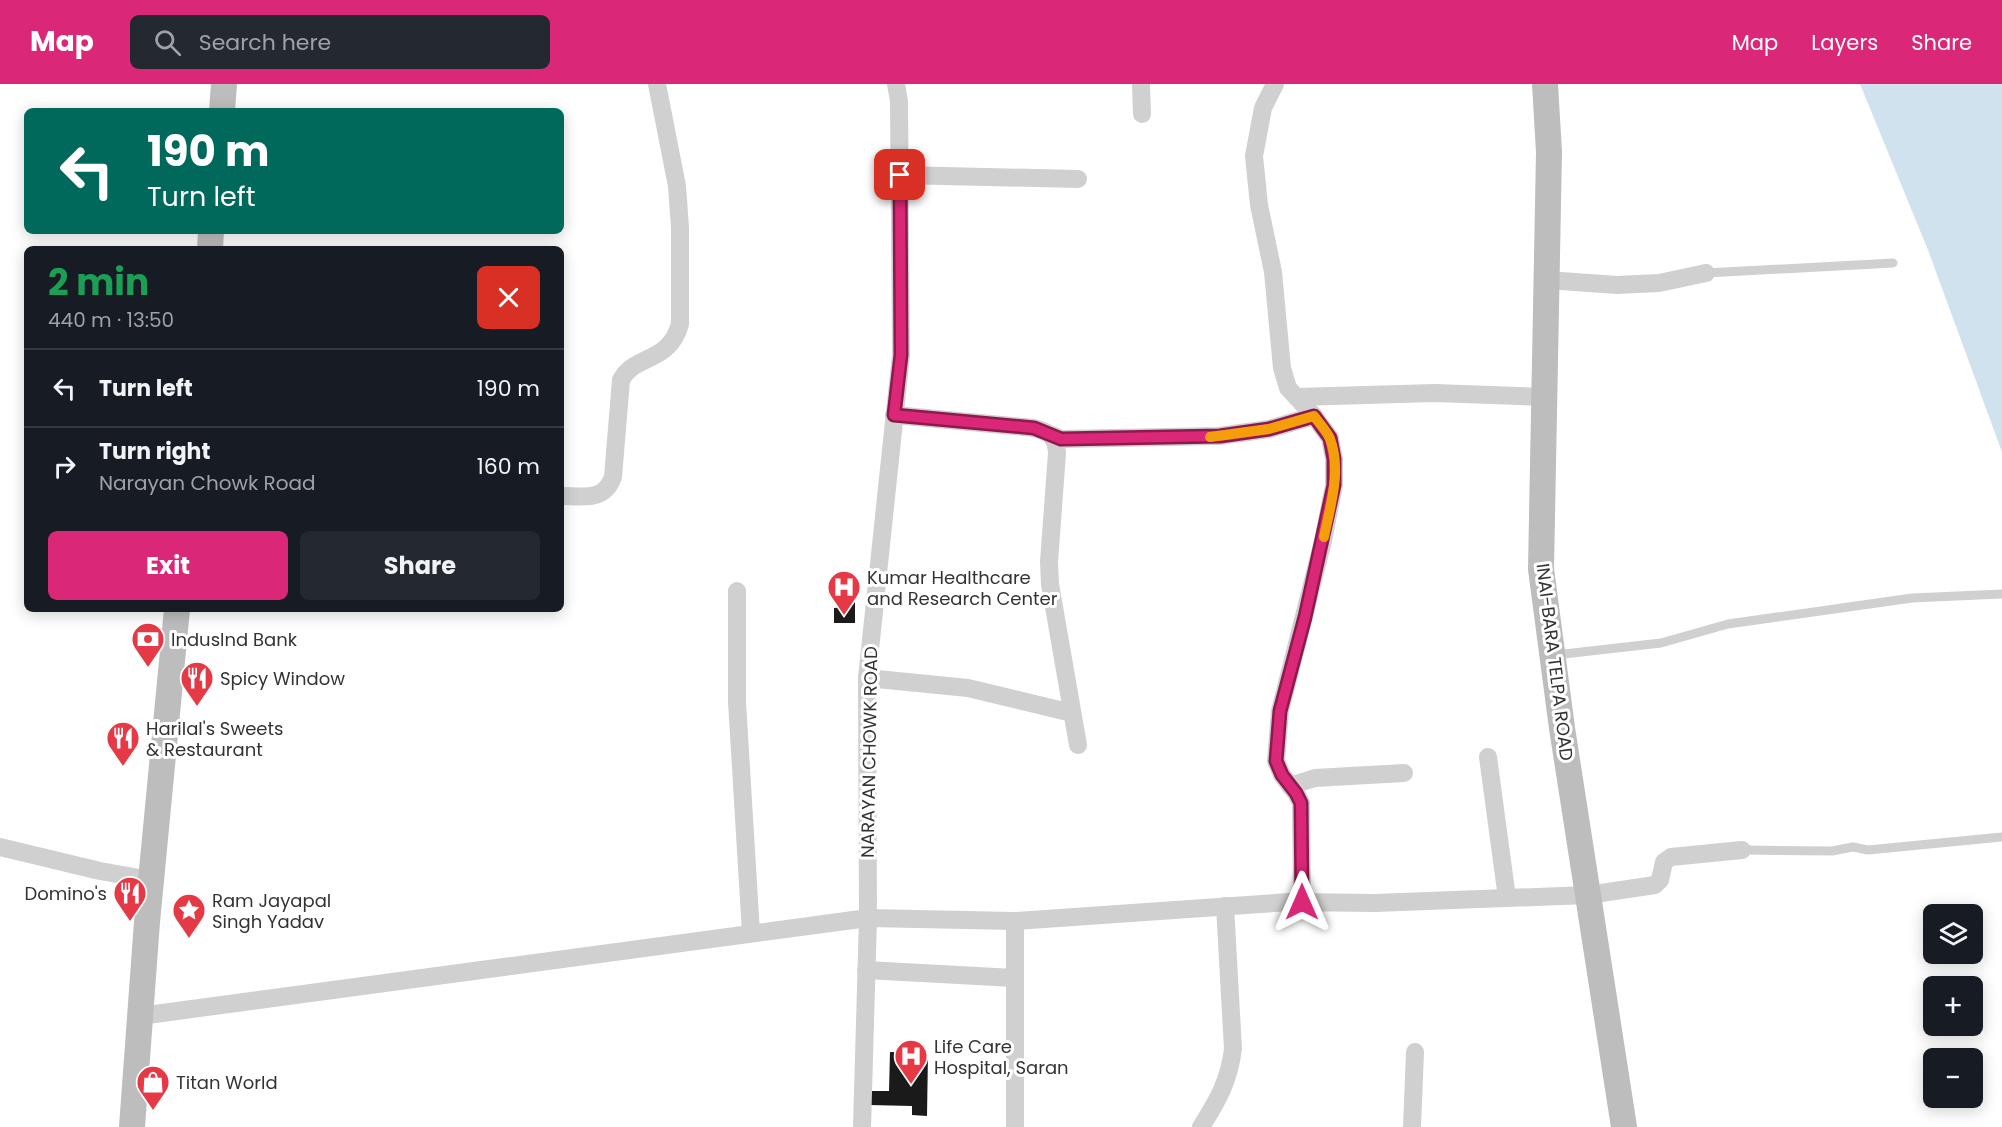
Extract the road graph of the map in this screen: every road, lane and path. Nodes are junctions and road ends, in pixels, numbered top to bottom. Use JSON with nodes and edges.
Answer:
{"nodes":[{"id":1,"x":224,"y":84,"type":"edge"},
{"id":2,"x":657,"y":84,"type":"edge"},
{"id":3,"x":896,"y":84,"type":"edge"},
{"id":4,"x":1141,"y":84,"type":"edge"},
{"id":5,"x":1275,"y":84,"type":"edge"},
{"id":6,"x":1545,"y":84,"type":"edge"},
{"id":7,"x":222,"y":108,"type":"edge"},
{"id":8,"x":1142,"y":114,"type":"dead end"},
{"id":9,"x":900,"y":175,"type":"junction"},
{"id":10,"x":1078,"y":179,"type":"dead end"},
{"id":11,"x":1893,"y":263,"type":"dead end"},
{"id":12,"x":1706,"y":273,"type":"joint"},
{"id":13,"x":1547,"y":280,"type":"junction"},
{"id":14,"x":1297,"y":397,"type":"junction"},
{"id":15,"x":1545,"y":397,"type":"junction"},
{"id":16,"x":894,"y":415,"type":"junction"},
{"id":17,"x":1314,"y":416,"type":"junction"},
{"id":18,"x":1052,"y":435,"type":"junction"},
{"id":19,"x":564,"y":496,"type":"edge"},
{"id":20,"x":737,"y":591,"type":"dead end"},
{"id":21,"x":2002,"y":594,"type":"edge"},
{"id":22,"x":177,"y":612,"type":"edge"},
{"id":23,"x":1552,"y":655,"type":"junction"},
{"id":24,"x":867,"y":678,"type":"junction"},
{"id":25,"x":1072,"y":713,"type":"junction"},
{"id":26,"x":1078,"y":745,"type":"dead end"},
{"id":27,"x":1488,"y":757,"type":"dead end"},
{"id":28,"x":1404,"y":773,"type":"dead end"},
{"id":29,"x":1290,"y":786,"type":"junction"},
{"id":30,"x":2002,"y":837,"type":"edge"},
{"id":31,"x":0,"y":847,"type":"edge"},
{"id":32,"x":1742,"y":850,"type":"joint"},
{"id":33,"x":151,"y":880,"type":"junction"},
{"id":34,"x":1588,"y":895,"type":"junction"},
{"id":35,"x":1507,"y":898,"type":"junction"},
{"id":36,"x":1302,"y":902,"type":"junction"},
{"id":37,"x":1225,"y":906,"type":"junction"},
{"id":38,"x":868,"y":918,"type":"junction"},
{"id":39,"x":1015,"y":921,"type":"junction"},
{"id":40,"x":751,"y":933,"type":"junction"},
{"id":41,"x":866,"y":970,"type":"junction"},
{"id":42,"x":1014,"y":978,"type":"junction"},
{"id":43,"x":140,"y":1016,"type":"junction"},
{"id":44,"x":1415,"y":1052,"type":"dead end"},
{"id":45,"x":132,"y":1127,"type":"edge"},
{"id":46,"x":862,"y":1127,"type":"edge"},
{"id":47,"x":1015,"y":1127,"type":"edge"},
{"id":48,"x":1201,"y":1127,"type":"edge"},
{"id":49,"x":1412,"y":1127,"type":"edge"},
{"id":50,"x":1624,"y":1127,"type":"edge"}],
"edges":[{"from":1,"to":7,"type":"street"},
{"from":2,"to":19,"type":"street"},
{"from":3,"to":9,"type":"street","name":"NARAYAN CHOWK ROAD"},
{"from":4,"to":8,"type":"street"},
{"from":5,"to":14,"type":"street"},
{"from":6,"to":13,"type":"street","name":"INAI-BARA TELPA ROAD"},
{"from":9,"to":10,"type":"street"},
{"from":9,"to":16,"type":"street","name":"NARAYAN CHOWK ROAD"},
{"from":11,"to":12,"type":"lane"},
{"from":12,"to":13,"type":"street"},
{"from":13,"to":15,"type":"street","name":"INAI-BARA TELPA ROAD"},
{"from":14,"to":15,"type":"street"},
{"from":14,"to":17,"type":"street"},
{"from":15,"to":23,"type":"street","name":"INAI-BARA TELPA ROAD"},
{"from":16,"to":18,"type":"street"},
{"from":16,"to":24,"type":"street","name":"NARAYAN CHOWK ROAD"},
{"from":17,"to":18,"type":"street"},
{"from":17,"to":29,"type":"street"},
{"from":18,"to":25,"type":"street"},
{"from":20,"to":40,"type":"street"},
{"from":21,"to":23,"type":"lane"},
{"from":22,"to":33,"type":"street"},
{"from":23,"to":34,"type":"street","name":"INAI-BARA TELPA ROAD"},
{"from":24,"to":25,"type":"street"},
{"from":24,"to":38,"type":"street","name":"NARAYAN CHOWK ROAD"},
{"from":25,"to":26,"type":"street"},
{"from":27,"to":35,"type":"street"},
{"from":28,"to":29,"type":"street"},
{"from":29,"to":36,"type":"street"},
{"from":30,"to":32,"type":"lane"},
{"from":31,"to":33,"type":"street"},
{"from":32,"to":34,"type":"street"},
{"from":33,"to":43,"type":"street"},
{"from":34,"to":35,"type":"street"},
{"from":34,"to":50,"type":"street","name":"INAI-BARA TELPA ROAD"},
{"from":35,"to":36,"type":"street"},
{"from":36,"to":37,"type":"street"},
{"from":37,"to":39,"type":"street"},
{"from":37,"to":48,"type":"street"},
{"from":38,"to":39,"type":"street"},
{"from":38,"to":40,"type":"street"},
{"from":38,"to":41,"type":"street","name":"NARAYAN CHOWK ROAD"},
{"from":39,"to":42,"type":"street"},
{"from":40,"to":43,"type":"street"},
{"from":41,"to":42,"type":"street"},
{"from":41,"to":46,"type":"street","name":"NARAYAN CHOWK ROAD"},
{"from":42,"to":47,"type":"street"},
{"from":43,"to":45,"type":"street"},
{"from":44,"to":49,"type":"street"}]}
